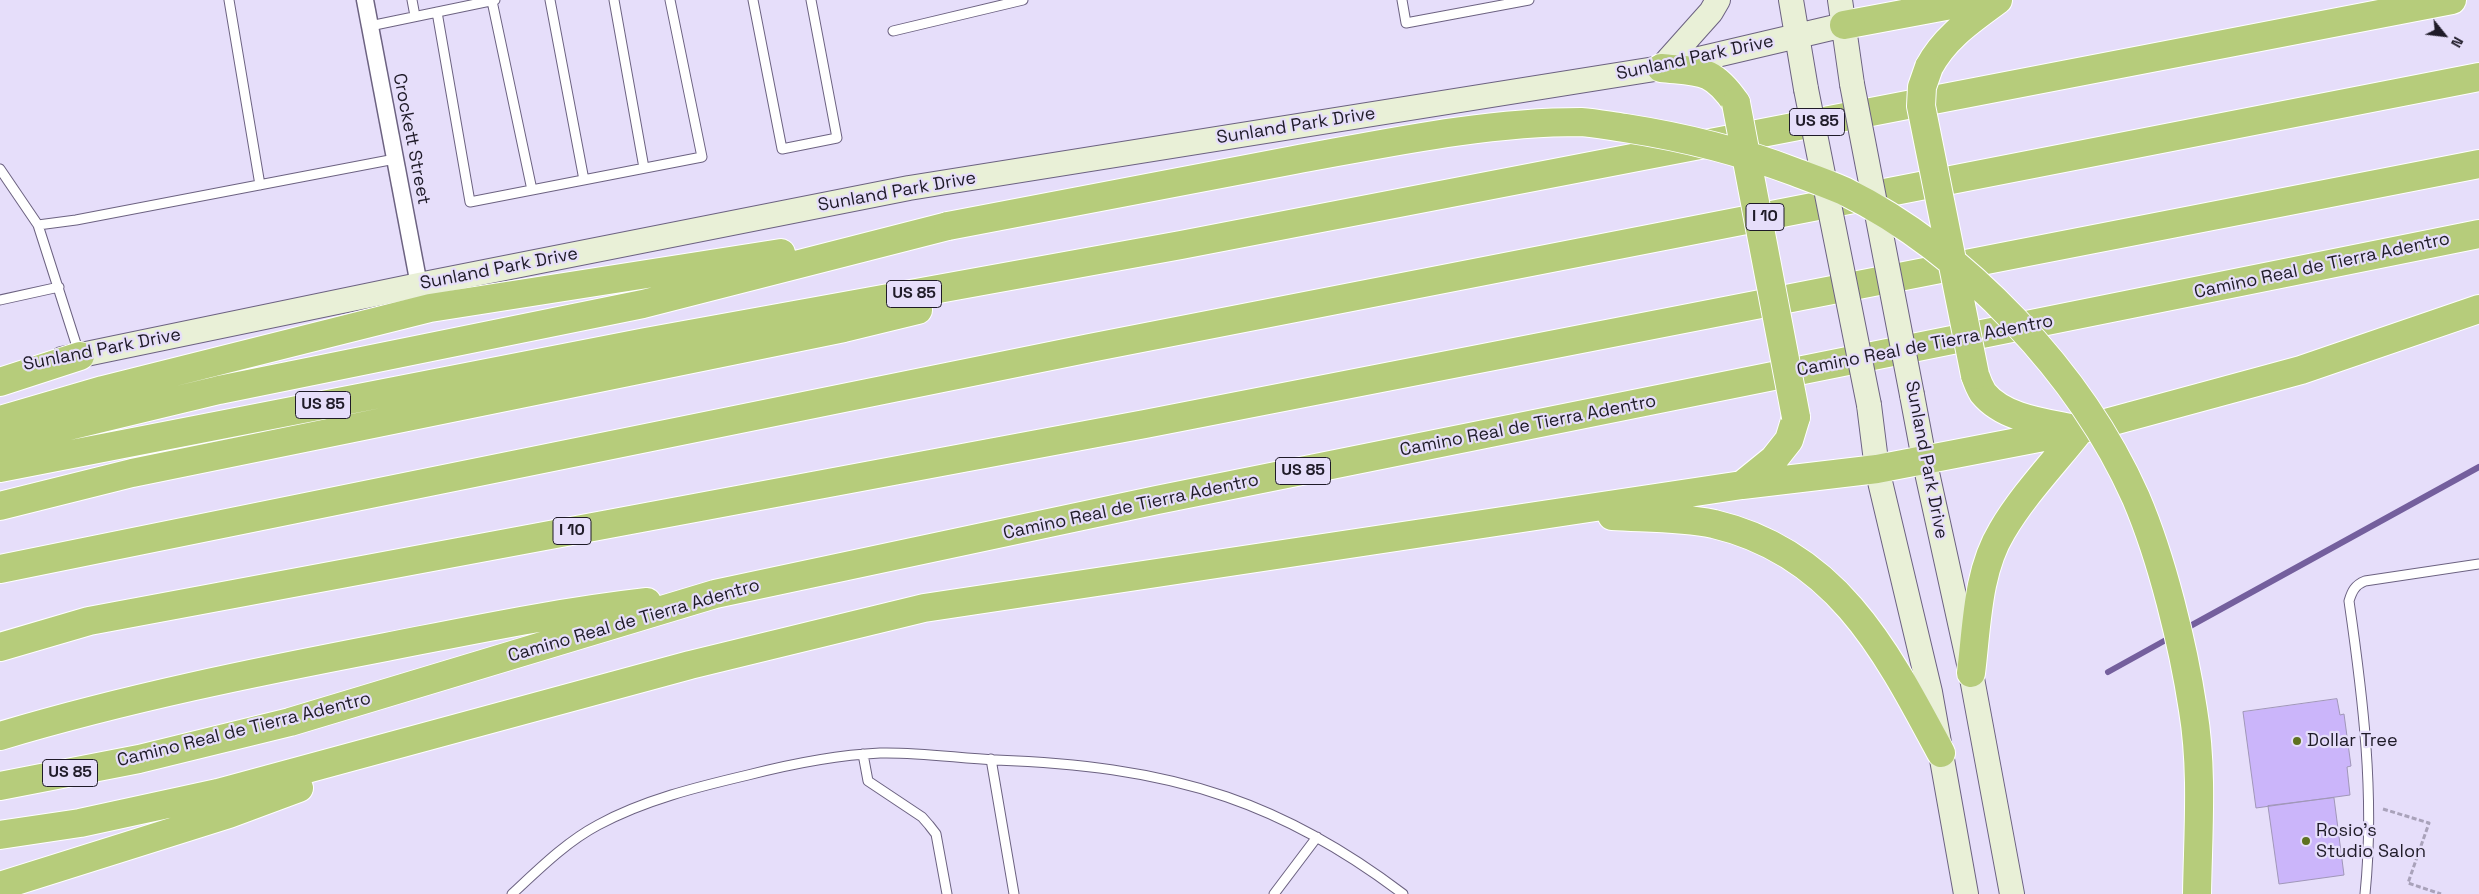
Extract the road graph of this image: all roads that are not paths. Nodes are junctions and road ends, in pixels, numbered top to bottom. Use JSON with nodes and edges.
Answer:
{"nodes":[{"id":1,"x":229,"y":0,"type":"edge"},
{"id":2,"x":365,"y":0,"type":"edge"},
{"id":3,"x":412,"y":0,"type":"edge"},
{"id":4,"x":493,"y":0,"type":"edge"},
{"id":5,"x":550,"y":0,"type":"edge"},
{"id":6,"x":614,"y":0,"type":"edge"},
{"id":7,"x":670,"y":0,"type":"edge"},
{"id":8,"x":753,"y":0,"type":"edge"},
{"id":9,"x":811,"y":0,"type":"edge"},
{"id":10,"x":1023,"y":0,"type":"edge"},
{"id":11,"x":1402,"y":0,"type":"edge"},
{"id":12,"x":1529,"y":0,"type":"edge"},
{"id":13,"x":1718,"y":0,"type":"edge"},
{"id":14,"x":1791,"y":0,"type":"edge"},
{"id":15,"x":1978,"y":0,"type":"edge"},
{"id":16,"x":1998,"y":0,"type":"edge"},
{"id":17,"x":2452,"y":0,"type":"edge"},
{"id":18,"x":437,"y":12,"type":"junction"},
{"id":19,"x":1842,"y":13,"type":"edge"},
{"id":20,"x":415,"y":16,"type":"junction"},
{"id":21,"x":370,"y":26,"type":"junction"},
{"id":22,"x":893,"y":31,"type":"dead end"},
{"id":23,"x":1797,"y":36,"type":"junction"},
{"id":24,"x":1661,"y":68,"type":"junction"},
{"id":25,"x":2479,"y":77,"type":"edge"},
{"id":26,"x":395,"y":159,"type":"junction"},
{"id":27,"x":2472,"y":165,"type":"edge"},
{"id":28,"x":644,"y":168,"type":"junction"},
{"id":29,"x":1,"y":171,"type":"edge"},
{"id":30,"x":584,"y":180,"type":"junction"},
{"id":31,"x":260,"y":185,"type":"junction"},
{"id":32,"x":532,"y":190,"type":"junction"},
{"id":33,"x":38,"y":225,"type":"junction"},
{"id":34,"x":948,"y":226,"type":"junction"},
{"id":35,"x":2479,"y":234,"type":"edge"},
{"id":36,"x":1181,"y":245,"type":"junction"},
{"id":37,"x":419,"y":285,"type":"junction"},
{"id":38,"x":60,"y":287,"type":"junction"},
{"id":39,"x":0,"y":300,"type":"edge"},
{"id":40,"x":2479,"y":309,"type":"edge"},
{"id":41,"x":80,"y":356,"type":"junction"},
{"id":42,"x":0,"y":370,"type":"edge"},
{"id":43,"x":0,"y":382,"type":"edge"},
{"id":44,"x":0,"y":420,"type":"edge"},
{"id":45,"x":2080,"y":430,"type":"junction"},
{"id":46,"x":0,"y":445,"type":"edge"},
{"id":47,"x":1924,"y":460,"type":"junction"},
{"id":48,"x":0,"y":468,"type":"edge"},
{"id":49,"x":1877,"y":469,"type":"junction"},
{"id":50,"x":1742,"y":485,"type":"junction"},
{"id":51,"x":0,"y":506,"type":"edge"},
{"id":52,"x":1553,"y":513,"type":"junction"},
{"id":53,"x":2479,"y":564,"type":"edge"},
{"id":54,"x":0,"y":570,"type":"edge"},
{"id":55,"x":715,"y":594,"type":"junction"},
{"id":56,"x":0,"y":647,"type":"edge"},
{"id":57,"x":1972,"y":673,"type":"junction"},
{"id":58,"x":444,"y":734,"type":"junction"},
{"id":59,"x":0,"y":736,"type":"edge"},
{"id":60,"x":863,"y":754,"type":"junction"},
{"id":61,"x":1941,"y":754,"type":"junction"},
{"id":62,"x":991,"y":759,"type":"junction"},
{"id":63,"x":0,"y":786,"type":"edge"},
{"id":64,"x":0,"y":835,"type":"edge"},
{"id":65,"x":1317,"y":836,"type":"junction"},
{"id":66,"x":0,"y":886,"type":"edge"},
{"id":67,"x":512,"y":894,"type":"edge"},
{"id":68,"x":947,"y":894,"type":"edge"},
{"id":69,"x":1014,"y":894,"type":"edge"},
{"id":70,"x":1274,"y":894,"type":"edge"},
{"id":71,"x":1403,"y":894,"type":"edge"},
{"id":72,"x":1966,"y":894,"type":"edge"},
{"id":73,"x":2012,"y":894,"type":"edge"},
{"id":74,"x":2197,"y":894,"type":"edge"},
{"id":75,"x":2365,"y":894,"type":"edge"}],
"edges":[{"from":1,"to":31,"type":"lane"},
{"from":2,"to":21,"type":"street","name":"Crockett Street"},
{"from":3,"to":20,"type":"lane"},
{"from":4,"to":18,"type":"lane"},
{"from":4,"to":32,"type":"lane"},
{"from":5,"to":30,"type":"lane"},
{"from":6,"to":28,"type":"lane"},
{"from":7,"to":28,"type":"lane"},
{"from":8,"to":9,"type":"lane"},
{"from":10,"to":22,"type":"lane"},
{"from":11,"to":12,"type":"lane"},
{"from":13,"to":24,"type":"main road"},
{"from":14,"to":23,"type":"main road","name":"Sunland Park Drive"},
{"from":15,"to":19,"type":"highway"},
{"from":16,"to":45,"type":"highway","bridge":true},
{"from":17,"to":36,"type":"highway","number":"US 85"},
{"from":18,"to":20,"type":"lane"},
{"from":18,"to":32,"type":"lane"},
{"from":19,"to":23,"type":"main road","name":"Sunland Park Drive"},
{"from":19,"to":47,"type":"main road","name":"Sunland Park Drive","bridge":true},
{"from":20,"to":21,"type":"lane"},
{"from":21,"to":26,"type":"street","name":"Crockett Street"},
{"from":23,"to":24,"type":"main road","name":"Sunland Park Drive"},
{"from":23,"to":49,"type":"main road","name":"Sunland Park Drive","bridge":true},
{"from":24,"to":37,"type":"main road","name":"Sunland Park Drive"},
{"from":24,"to":50,"type":"highway","bridge":true},
{"from":25,"to":54,"type":"highway","number":"I 10"},
{"from":26,"to":31,"type":"lane"},
{"from":26,"to":37,"type":"street","name":"Crockett Street"},
{"from":27,"to":56,"type":"highway","number":"I 10"},
{"from":28,"to":30,"type":"lane"},
{"from":29,"to":33,"type":"lane"},
{"from":30,"to":32,"type":"lane"},
{"from":31,"to":33,"type":"lane"},
{"from":33,"to":38,"type":"lane"},
{"from":34,"to":44,"type":"highway"},
{"from":34,"to":46,"type":"highway"},
{"from":34,"to":74,"type":"highway","bridge":true},
{"from":35,"to":55,"type":"highway","name":"Camino Real de Tierra Adentro","number":"US 85"},
{"from":36,"to":48,"type":"highway","number":"US 85"},
{"from":36,"to":51,"type":"highway"},
{"from":37,"to":41,"type":"main road","name":"Sunland Park Drive"},
{"from":38,"to":39,"type":"lane"},
{"from":38,"to":41,"type":"lane"},
{"from":40,"to":45,"type":"highway"},
{"from":41,"to":42,"type":"main road","name":"Sunland Park Drive"},
{"from":41,"to":43,"type":"highway"},
{"from":45,"to":47,"type":"highway"},
{"from":45,"to":57,"type":"highway"},
{"from":47,"to":49,"type":"highway"},
{"from":47,"to":57,"type":"main road","name":"Sunland Park Drive"},
{"from":49,"to":50,"type":"highway"},
{"from":49,"to":61,"type":"main road","name":"Sunland Park Drive"},
{"from":50,"to":52,"type":"highway"},
{"from":52,"to":58,"type":"highway"},
{"from":52,"to":61,"type":"highway"},
{"from":53,"to":75,"type":"lane"},
{"from":55,"to":59,"type":"highway"},
{"from":55,"to":63,"type":"highway","name":"Camino Real de Tierra Adentro","number":"US 85"},
{"from":57,"to":73,"type":"main road","name":"Sunland Park Drive"},
{"from":58,"to":64,"type":"highway"},
{"from":58,"to":66,"type":"highway"},
{"from":60,"to":62,"type":"lane"},
{"from":60,"to":67,"type":"lane"},
{"from":60,"to":68,"type":"lane"},
{"from":61,"to":72,"type":"main road","name":"Sunland Park Drive"},
{"from":62,"to":65,"type":"lane"},
{"from":62,"to":69,"type":"lane"},
{"from":65,"to":70,"type":"lane"},
{"from":65,"to":71,"type":"lane"}]}
